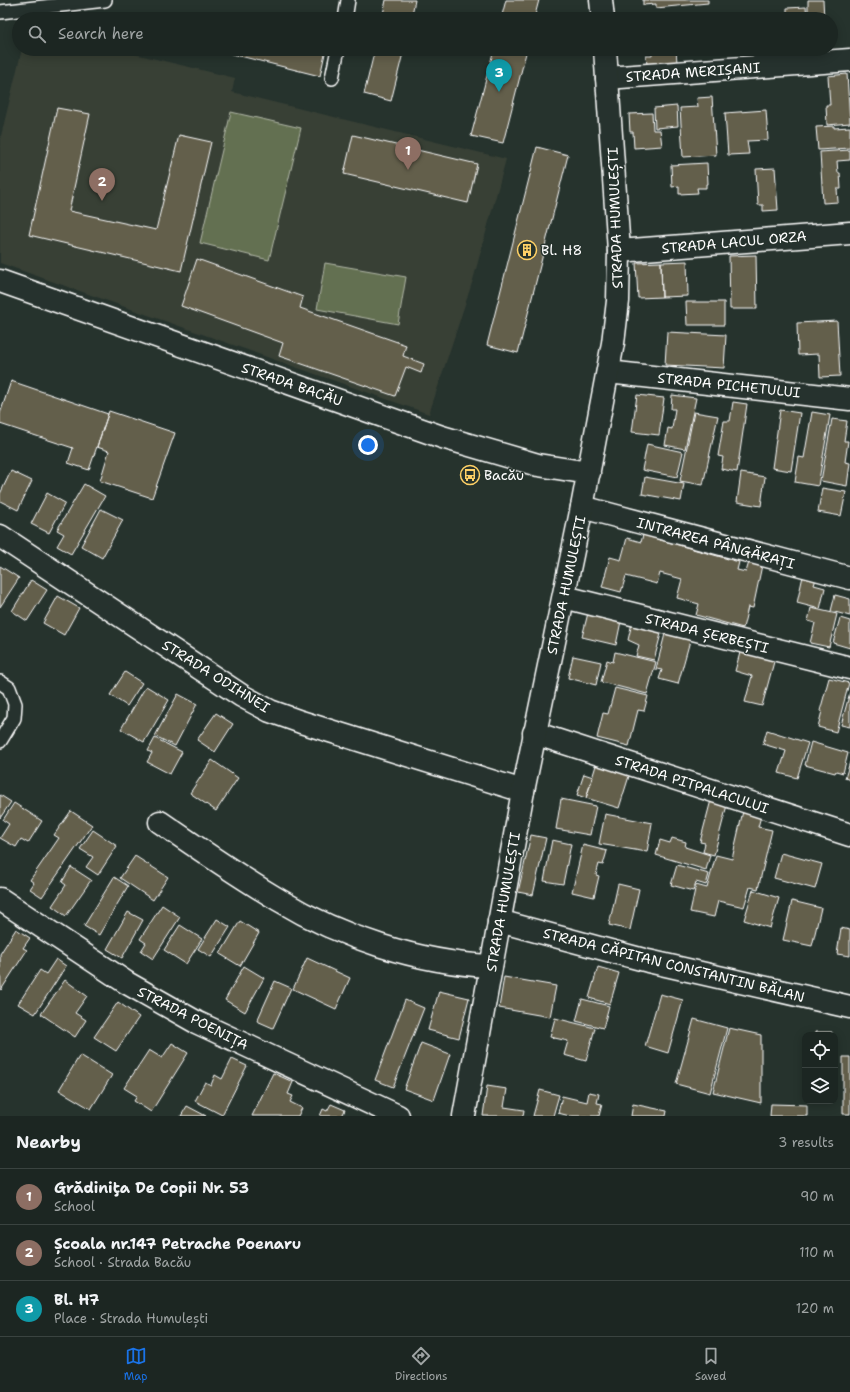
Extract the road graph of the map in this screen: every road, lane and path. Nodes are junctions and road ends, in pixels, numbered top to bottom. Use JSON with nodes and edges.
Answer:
{"nodes":[{"id":1,"x":105,"y":0,"type":"edge"},
{"id":2,"x":348,"y":0,"type":"edge"},
{"id":3,"x":601,"y":0,"type":"edge"},
{"id":4,"x":86,"y":1,"type":"edge"},
{"id":5,"x":0,"y":12,"type":"edge"},
{"id":6,"x":346,"y":12,"type":"edge"},
{"id":7,"x":602,"y":12,"type":"edge"},
{"id":8,"x":337,"y":56,"type":"edge"},
{"id":9,"x":605,"y":56,"type":"edge"},
{"id":10,"x":850,"y":60,"type":"edge"},
{"id":11,"x":332,"y":78,"type":"dead end"},
{"id":12,"x":607,"y":78,"type":"junction"},
{"id":13,"x":850,"y":233,"type":"edge"},
{"id":14,"x":619,"y":251,"type":"junction"},
{"id":15,"x":0,"y":281,"type":"edge"},
{"id":16,"x":608,"y":372,"type":"junction"},
{"id":17,"x":850,"y":399,"type":"edge"},
{"id":18,"x":589,"y":472,"type":"junction"},
{"id":19,"x":582,"y":507,"type":"junction"},
{"id":20,"x":0,"y":536,"type":"edge"},
{"id":21,"x":850,"y":578,"type":"edge"},
{"id":22,"x":564,"y":598,"type":"junction"},
{"id":23,"x":850,"y":668,"type":"edge"},
{"id":24,"x":0,"y":682,"type":"edge"},
{"id":25,"x":534,"y":733,"type":"junction"},
{"id":26,"x":0,"y":741,"type":"edge"},
{"id":27,"x":523,"y":791,"type":"junction"},
{"id":28,"x":160,"y":822,"type":"dead end"},
{"id":29,"x":850,"y":835,"type":"edge"},
{"id":30,"x":0,"y":899,"type":"edge"},
{"id":31,"x":499,"y":921,"type":"junction"},
{"id":32,"x":491,"y":966,"type":"junction"},
{"id":33,"x":850,"y":1006,"type":"edge"},
{"id":34,"x":398,"y":1116,"type":"edge"},
{"id":35,"x":464,"y":1116,"type":"edge"}],
"edges":[{"from":1,"to":4,"type":"lane"},
{"from":2,"to":6,"type":"lane"},
{"from":3,"to":7,"type":"street"},
{"from":4,"to":5,"type":"lane"},
{"from":8,"to":11,"type":"lane"},
{"from":9,"to":12,"type":"street","name":"STRADA HUMULEȘTI"},
{"from":10,"to":12,"type":"street","name":"STRADA MERIȘANI"},
{"from":12,"to":14,"type":"street","name":"STRADA HUMULEȘTI"},
{"from":13,"to":14,"type":"street","name":"STRADA LACUL ORZA"},
{"from":14,"to":16,"type":"street","name":"STRADA HUMULEȘTI"},
{"from":15,"to":18,"type":"street","name":"STRADA BACĂU"},
{"from":16,"to":17,"type":"street","name":"STRADA PICHETULUI"},
{"from":16,"to":18,"type":"street","name":"STRADA HUMULEȘTI"},
{"from":18,"to":19,"type":"street","name":"STRADA HUMULEȘTI"},
{"from":19,"to":21,"type":"street","name":"INTRAREA PÂNGĂRAȚI"},
{"from":19,"to":22,"type":"street","name":"STRADA HUMULEȘTI"},
{"from":20,"to":27,"type":"street","name":"STRADA ODIHNEI"},
{"from":22,"to":23,"type":"street","name":"STRADA ȘERBEȘTI"},
{"from":22,"to":25,"type":"street","name":"STRADA HUMULEȘTI"},
{"from":24,"to":26,"type":"lane"},
{"from":25,"to":27,"type":"street","name":"STRADA HUMULEȘTI"},
{"from":25,"to":29,"type":"street","name":"STRADA PITPALACULUI"},
{"from":27,"to":31,"type":"street","name":"STRADA HUMULEȘTI"},
{"from":28,"to":32,"type":"street"},
{"from":30,"to":34,"type":"street","name":"STRADA POENIȚA"},
{"from":31,"to":32,"type":"street","name":"STRADA HUMULEȘTI"},
{"from":31,"to":33,"type":"street","name":"STRADA CĂPITAN CONSTANTIN BĂLAN"},
{"from":32,"to":35,"type":"street","name":"STRADA HUMULEȘTI"}]}
